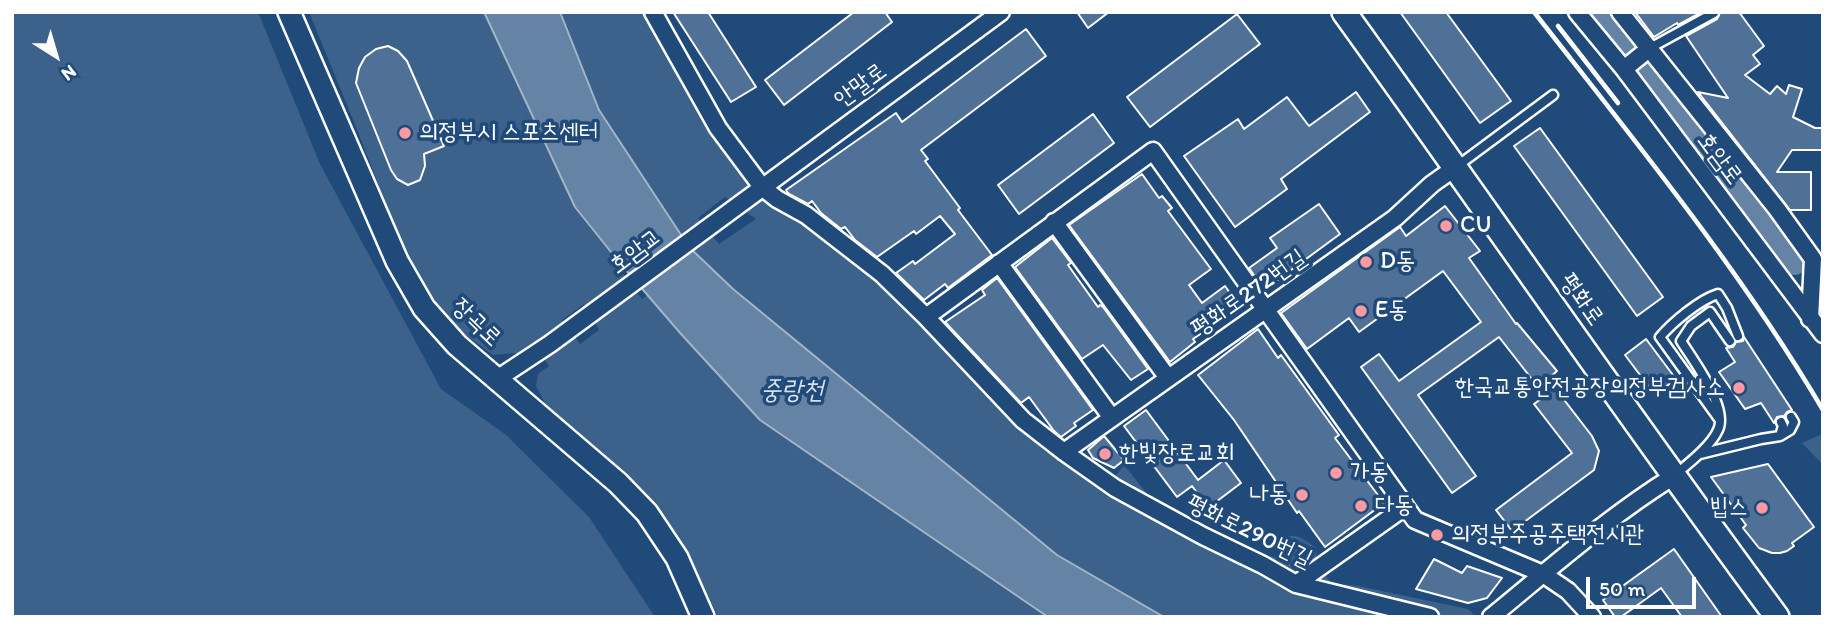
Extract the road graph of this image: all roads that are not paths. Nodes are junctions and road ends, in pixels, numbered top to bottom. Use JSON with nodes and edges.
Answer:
{"nodes":[{"id":1,"x":289,"y":12,"type":"edge"},
{"id":2,"x":653,"y":12,"type":"edge"},
{"id":3,"x":1001,"y":12,"type":"edge"},
{"id":4,"x":1344,"y":12,"type":"edge"},
{"id":5,"x":1356,"y":12,"type":"edge"},
{"id":6,"x":1577,"y":12,"type":"edge"},
{"id":7,"x":1620,"y":12,"type":"edge"},
{"id":8,"x":1714,"y":13,"type":"edge"},
{"id":9,"x":1366,"y":42,"type":"junction"},
{"id":10,"x":1650,"y":48,"type":"junction"},
{"id":11,"x":1624,"y":69,"type":"junction"},
{"id":12,"x":1553,"y":95,"type":"dead end"},
{"id":13,"x":1456,"y":167,"type":"junction"},
{"id":14,"x":755,"y":192,"type":"junction"},
{"id":15,"x":1054,"y":222,"type":"junction"},
{"id":16,"x":999,"y":263,"type":"junction"},
{"id":17,"x":1266,"y":309,"type":"junction"},
{"id":18,"x":926,"y":317,"type":"junction"},
{"id":19,"x":1816,"y":318,"type":"edge"},
{"id":20,"x":1823,"y":334,"type":"edge"},
{"id":21,"x":1168,"y":378,"type":"junction"},
{"id":22,"x":497,"y":379,"type":"junction"},
{"id":23,"x":1791,"y":416,"type":"dead end"},
{"id":24,"x":1112,"y":418,"type":"junction"},
{"id":25,"x":1721,"y":421,"type":"junction"},
{"id":26,"x":1781,"y":422,"type":"dead end"},
{"id":27,"x":1780,"y":436,"type":"junction"},
{"id":28,"x":1064,"y":452,"type":"junction"},
{"id":29,"x":1700,"y":454,"type":"junction"},
{"id":30,"x":1674,"y":476,"type":"junction"},
{"id":31,"x":1405,"y":507,"type":"junction"},
{"id":32,"x":1543,"y":575,"type":"junction"},
{"id":33,"x":1296,"y":584,"type":"junction"},
{"id":34,"x":703,"y":617,"type":"edge"},
{"id":35,"x":1430,"y":617,"type":"edge"},
{"id":36,"x":1492,"y":617,"type":"edge"},
{"id":37,"x":1592,"y":617,"type":"edge"},
{"id":38,"x":1777,"y":617,"type":"edge"}],
"edges":[{"from":1,"to":22,"type":"street","name":"장곡로"},
{"from":2,"to":14,"type":"street","name":"평화로290번길"},
{"from":3,"to":14,"type":"street","name":"안말로"},
{"from":4,"to":9,"type":"main road","name":"평화로"},
{"from":5,"to":9,"type":"lane"},
{"from":6,"to":11,"type":"street","name":"호암로"},
{"from":7,"to":10,"type":"street"},
{"from":8,"to":10,"type":"lane"},
{"from":9,"to":13,"type":"main road","name":"평화로"},
{"from":10,"to":11,"type":"street"},
{"from":10,"to":19,"type":"street"},
{"from":11,"to":19,"type":"street","name":"호암로"},
{"from":12,"to":13,"type":"lane"},
{"from":13,"to":17,"type":"street","name":"평화로272번길"},
{"from":13,"to":30,"type":"main road","name":"평화로"},
{"from":14,"to":18,"type":"street","name":"평화로290번길"},
{"from":14,"to":22,"type":"street","name":"호암교"},
{"from":15,"to":16,"type":"street"},
{"from":15,"to":17,"type":"street"},
{"from":15,"to":21,"type":"street"},
{"from":16,"to":18,"type":"street"},
{"from":16,"to":24,"type":"street"},
{"from":17,"to":21,"type":"street","name":"평화로272번길"},
{"from":17,"to":31,"type":"street"},
{"from":18,"to":28,"type":"street","name":"평화로290번길"},
{"from":19,"to":20,"type":"street","name":"호암로"},
{"from":21,"to":24,"type":"street","name":"평화로272번길"},
{"from":22,"to":34,"type":"street","name":"장곡로"},
{"from":23,"to":27,"type":"lane"},
{"from":24,"to":28,"type":"street","name":"평화로272번길"},
{"from":25,"to":25,"type":"lane"},
{"from":25,"to":29,"type":"lane"},
{"from":26,"to":27,"type":"lane"},
{"from":27,"to":29,"type":"lane"},
{"from":28,"to":33,"type":"street","name":"평화로290번길"},
{"from":29,"to":30,"type":"lane"},
{"from":30,"to":32,"type":"street"},
{"from":30,"to":38,"type":"main road","name":"평화로"},
{"from":31,"to":32,"type":"street"},
{"from":31,"to":33,"type":"street"},
{"from":32,"to":36,"type":"street"},
{"from":32,"to":37,"type":"street"},
{"from":33,"to":35,"type":"street","name":"평화로290번길"}]}
